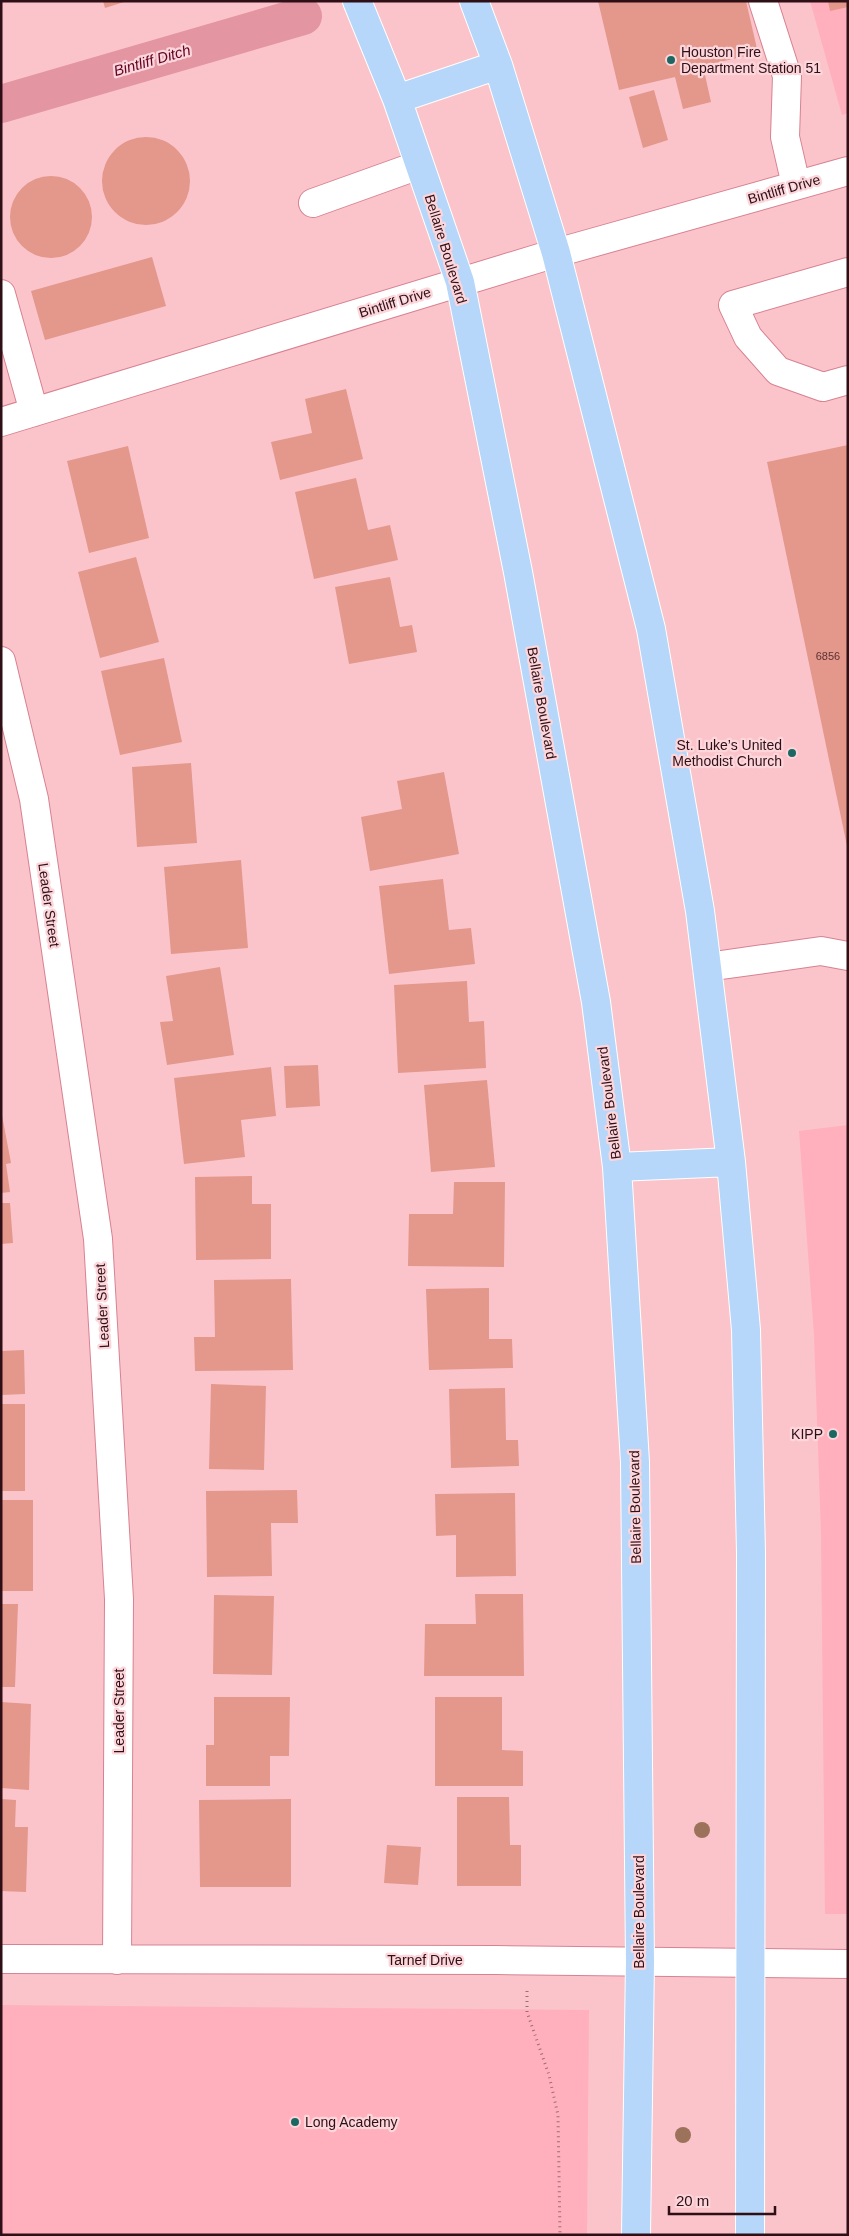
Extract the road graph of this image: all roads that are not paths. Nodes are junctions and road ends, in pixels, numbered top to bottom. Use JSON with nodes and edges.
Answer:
{"nodes":[{"id":1,"x":358,"y":1,"type":"edge"},
{"id":2,"x":474,"y":1,"type":"edge"},
{"id":3,"x":763,"y":1,"type":"edge"},
{"id":4,"x":498,"y":65,"type":"junction"},
{"id":5,"x":397,"y":99,"type":"junction"},
{"id":6,"x":419,"y":165,"type":"junction"},
{"id":7,"x":848,"y":171,"type":"edge"},
{"id":8,"x":796,"y":185,"type":"junction"},
{"id":9,"x":313,"y":204,"type":"dead end"},
{"id":10,"x":556,"y":253,"type":"junction"},
{"id":11,"x":848,"y":272,"type":"edge"},
{"id":12,"x":460,"y":282,"type":"junction"},
{"id":13,"x":1,"y":294,"type":"edge"},
{"id":14,"x":848,"y":380,"type":"edge"},
{"id":15,"x":34,"y":412,"type":"junction"},
{"id":16,"x":1,"y":422,"type":"edge"},
{"id":17,"x":1,"y":661,"type":"edge"},
{"id":18,"x":848,"y":956,"type":"edge"},
{"id":19,"x":707,"y":967,"type":"junction"},
{"id":20,"x":731,"y":1162,"type":"junction"},
{"id":21,"x":616,"y":1167,"type":"junction"},
{"id":22,"x":1,"y":1959,"type":"edge"},
{"id":23,"x":117,"y":1960,"type":"junction"},
{"id":24,"x":640,"y":1962,"type":"junction"},
{"id":25,"x":752,"y":1963,"type":"junction"},
{"id":26,"x":848,"y":1964,"type":"edge"},
{"id":27,"x":636,"y":2235,"type":"edge"},
{"id":28,"x":750,"y":2235,"type":"edge"}],
"edges":[{"from":1,"to":5,"type":"main road","name":"Bellaire Boulevard"},
{"from":2,"to":4,"type":"main road"},
{"from":3,"to":8,"type":"street"},
{"from":4,"to":5,"type":"main road"},
{"from":4,"to":10,"type":"main road"},
{"from":5,"to":6,"type":"main road","name":"Bellaire Boulevard"},
{"from":6,"to":9,"type":"street"},
{"from":6,"to":12,"type":"main road","name":"Bellaire Boulevard"},
{"from":7,"to":8,"type":"street","name":"Bintliff Drive"},
{"from":8,"to":10,"type":"street","name":"Bintliff Drive"},
{"from":10,"to":12,"type":"street","name":"Bintliff Drive"},
{"from":10,"to":19,"type":"main road"},
{"from":11,"to":14,"type":"street"},
{"from":12,"to":15,"type":"street","name":"Bintliff Drive"},
{"from":12,"to":21,"type":"main road","name":"Bellaire Boulevard"},
{"from":13,"to":15,"type":"street"},
{"from":15,"to":16,"type":"street","name":"Bintliff Drive"},
{"from":17,"to":23,"type":"street","name":"Leader Street"},
{"from":18,"to":19,"type":"street"},
{"from":19,"to":20,"type":"main road"},
{"from":20,"to":21,"type":"main road"},
{"from":20,"to":25,"type":"main road"},
{"from":21,"to":24,"type":"main road","name":"Bellaire Boulevard"},
{"from":22,"to":23,"type":"street","name":"Tarnef Drive"},
{"from":23,"to":24,"type":"street","name":"Tarnef Drive"},
{"from":24,"to":25,"type":"street","name":"Tarnef Drive"},
{"from":24,"to":27,"type":"main road","name":"Bellaire Boulevard"},
{"from":25,"to":26,"type":"street","name":"Tarnef Drive"},
{"from":25,"to":28,"type":"main road"}]}
